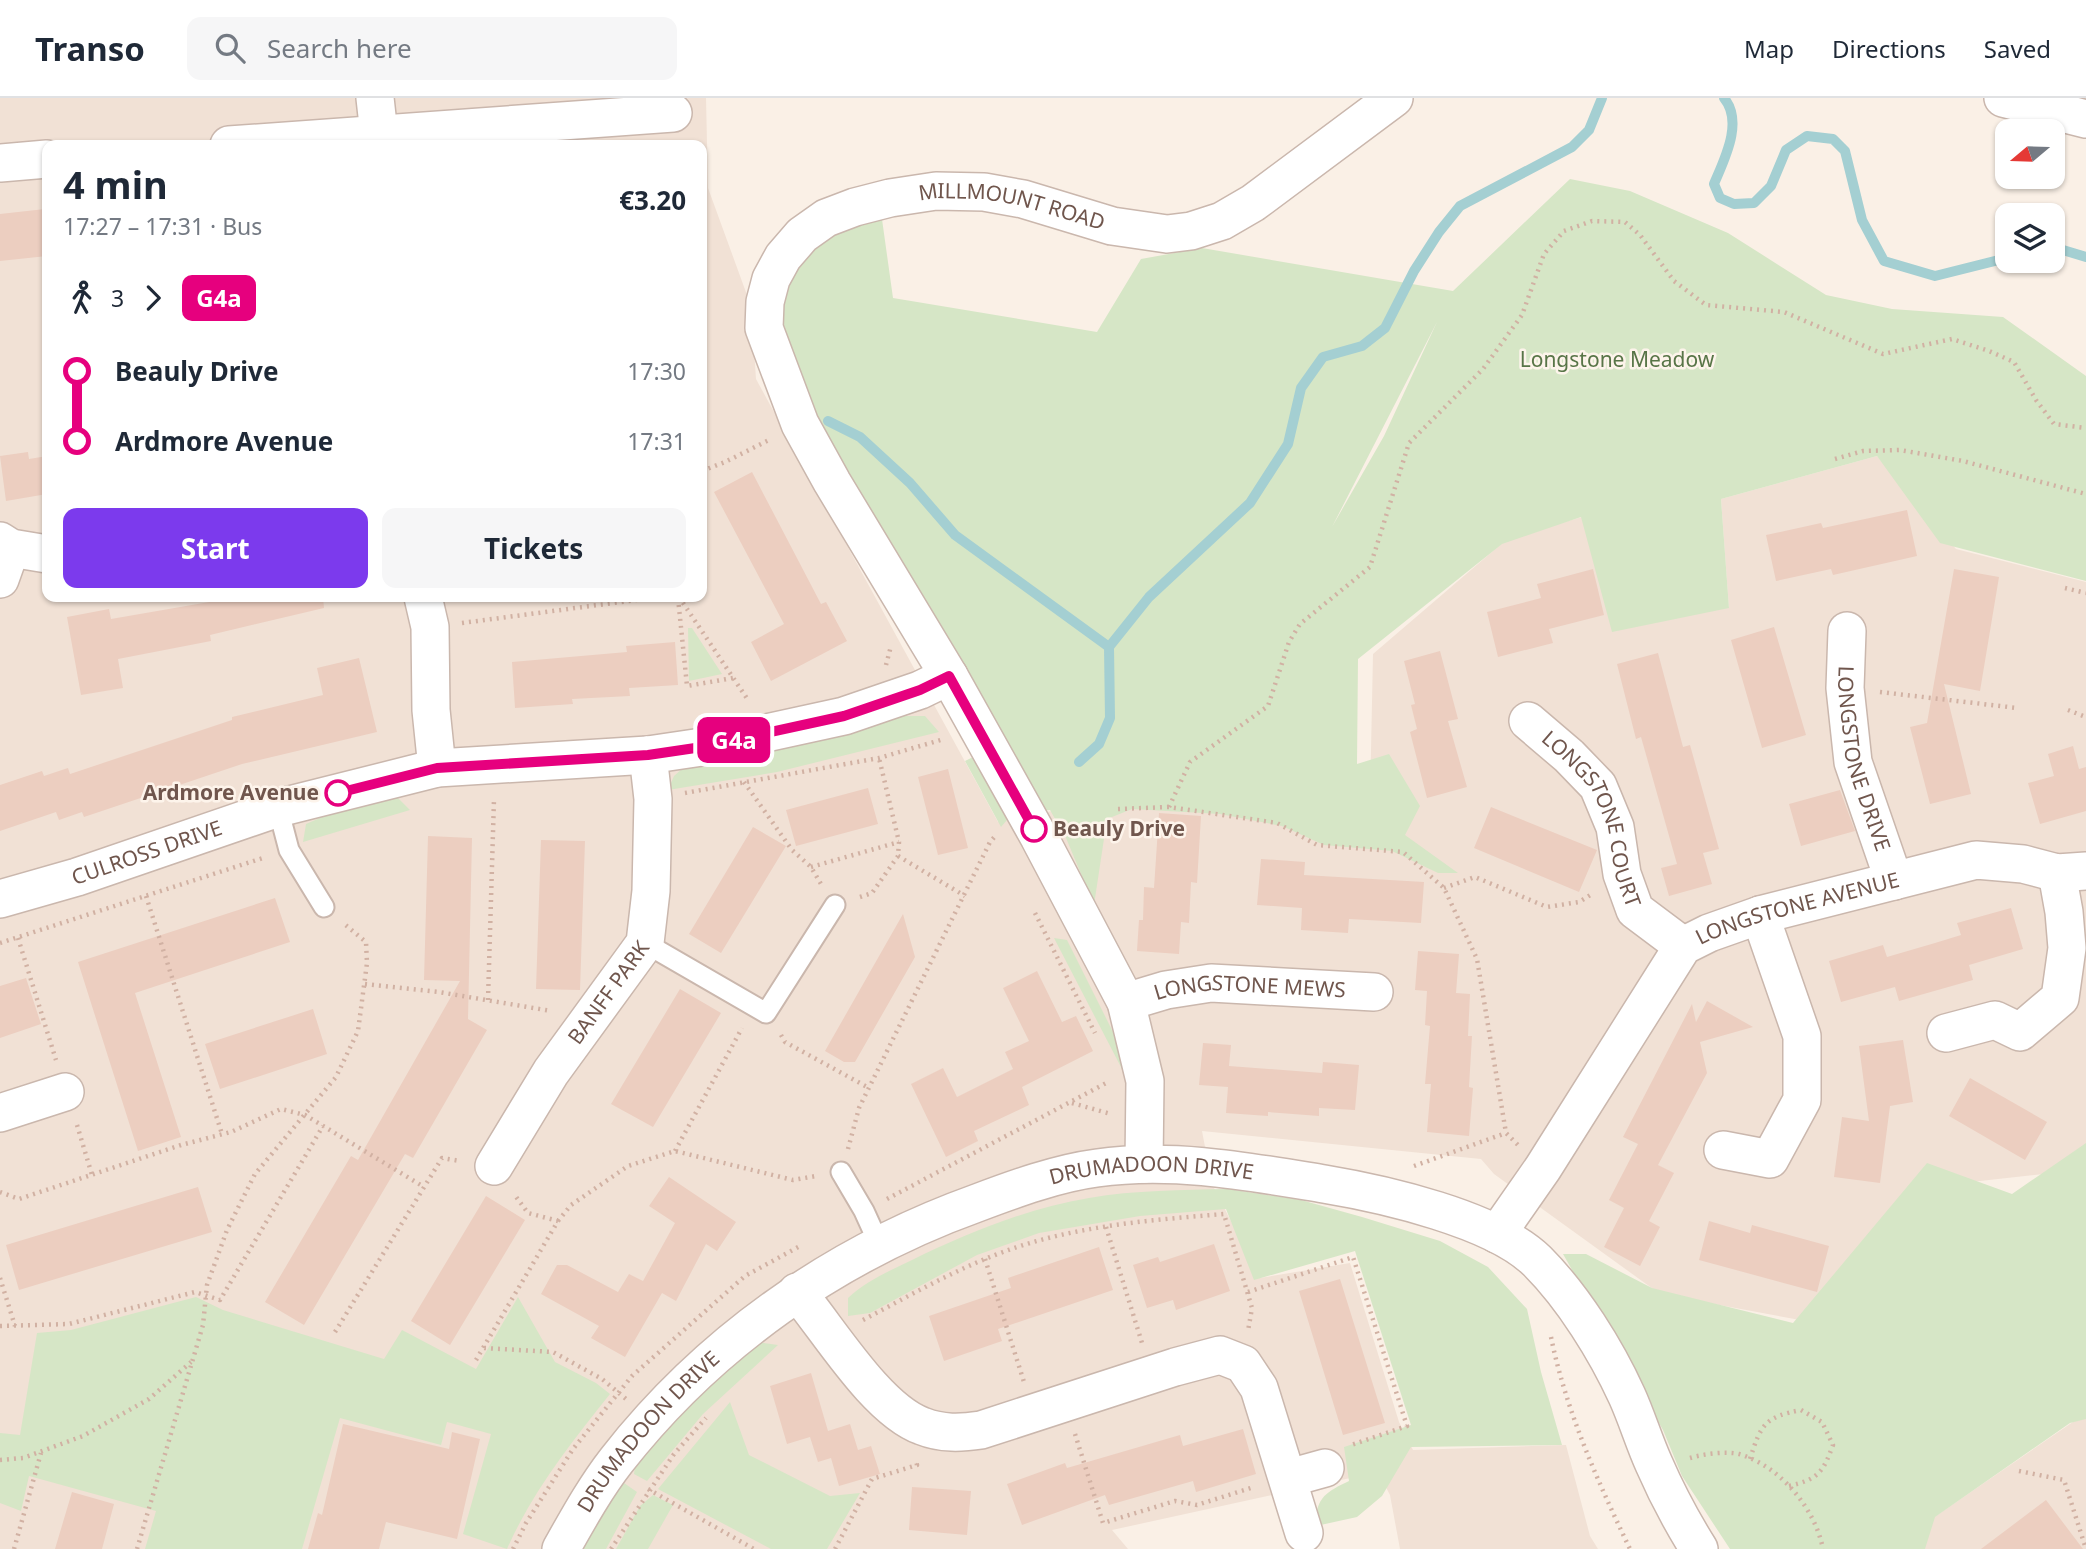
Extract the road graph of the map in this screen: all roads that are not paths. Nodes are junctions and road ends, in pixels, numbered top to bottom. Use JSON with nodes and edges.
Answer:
{"nodes":[{"id":1,"x":375,"y":98,"type":"edge"},
{"id":2,"x":1394,"y":98,"type":"edge"},
{"id":3,"x":2003,"y":98,"type":"edge"},
{"id":4,"x":673,"y":113,"type":"dead end"},
{"id":5,"x":2086,"y":119,"type":"edge"},
{"id":6,"x":379,"y":134,"type":"junction"},
{"id":7,"x":297,"y":140,"type":"edge"},
{"id":8,"x":42,"y":159,"type":"edge"},
{"id":9,"x":0,"y":163,"type":"edge"},
{"id":10,"x":42,"y":554,"type":"edge"},
{"id":11,"x":4,"y":556,"type":"edge"},
{"id":12,"x":427,"y":612,"type":"edge"},
{"id":13,"x":1847,"y":631,"type":"dead end"},
{"id":14,"x":949,"y":676,"type":"junction"},
{"id":15,"x":1528,"y":721,"type":"dead end"},
{"id":16,"x":648,"y":755,"type":"junction"},
{"id":17,"x":437,"y":768,"type":"junction"},
{"id":18,"x":278,"y":808,"type":"junction"},
{"id":19,"x":2071,"y":872,"type":"edge"},
{"id":20,"x":1894,"y":881,"type":"junction"},
{"id":21,"x":0,"y":899,"type":"edge"},
{"id":22,"x":835,"y":905,"type":"road end"},
{"id":23,"x":324,"y":907,"type":"road end"},
{"id":24,"x":1760,"y":915,"type":"junction"},
{"id":25,"x":645,"y":943,"type":"junction"},
{"id":26,"x":1683,"y":946,"type":"junction"},
{"id":27,"x":1374,"y":992,"type":"dead end"},
{"id":28,"x":1126,"y":1002,"type":"junction"},
{"id":29,"x":1945,"y":1033,"type":"dead end"},
{"id":30,"x":65,"y":1092,"type":"dead end"},
{"id":31,"x":0,"y":1113,"type":"edge"},
{"id":32,"x":1723,"y":1150,"type":"dead end"},
{"id":33,"x":1144,"y":1164,"type":"junction"},
{"id":34,"x":494,"y":1166,"type":"road end"},
{"id":35,"x":841,"y":1172,"type":"road end"},
{"id":36,"x":1497,"y":1234,"type":"junction"},
{"id":37,"x":878,"y":1244,"type":"junction"},
{"id":38,"x":797,"y":1292,"type":"junction"},
{"id":39,"x":1325,"y":1468,"type":"road end"},
{"id":40,"x":1289,"y":1478,"type":"junction"},
{"id":41,"x":1306,"y":1541,"type":"edge"},
{"id":42,"x":561,"y":1549,"type":"edge"},
{"id":43,"x":1699,"y":1549,"type":"edge"}],
"edges":[{"from":1,"to":6,"type":"street"},
{"from":2,"to":14,"type":"street","name":"MILLMOUNT ROAD"},
{"from":3,"to":5,"type":"street"},
{"from":4,"to":6,"type":"street"},
{"from":6,"to":7,"type":"street"},
{"from":8,"to":9,"type":"street"},
{"from":10,"to":11,"type":"street"},
{"from":12,"to":17,"type":"street"},
{"from":13,"to":20,"type":"street","name":"LONGSTONE DRIVE"},
{"from":14,"to":16,"type":"street","name":"CULROSS DRIVE"},
{"from":14,"to":28,"type":"street"},
{"from":15,"to":26,"type":"street","name":"LONGSTONE COURT"},
{"from":16,"to":17,"type":"street","name":"CULROSS DRIVE"},
{"from":16,"to":25,"type":"street","name":"BANFF PARK"},
{"from":17,"to":18,"type":"street","name":"CULROSS DRIVE"},
{"from":18,"to":21,"type":"street","name":"CULROSS DRIVE"},
{"from":18,"to":23,"type":"lane"},
{"from":19,"to":20,"type":"street","name":"LONGSTONE AVENUE"},
{"from":19,"to":29,"type":"street"},
{"from":20,"to":24,"type":"street","name":"LONGSTONE AVENUE"},
{"from":22,"to":25,"type":"lane"},
{"from":24,"to":26,"type":"street","name":"LONGSTONE AVENUE"},
{"from":24,"to":32,"type":"street"},
{"from":25,"to":34,"type":"street","name":"BANFF PARK"},
{"from":26,"to":36,"type":"street","name":"LONGSTONE AVENUE"},
{"from":27,"to":28,"type":"street","name":"LONGSTONE MEWS"},
{"from":28,"to":33,"type":"street"},
{"from":30,"to":31,"type":"street"},
{"from":33,"to":36,"type":"street","name":"DRUMADOON DRIVE"},
{"from":33,"to":37,"type":"street","name":"DRUMADOON DRIVE"},
{"from":35,"to":37,"type":"lane"},
{"from":36,"to":43,"type":"street","name":"DRUMADOON DRIVE"},
{"from":37,"to":38,"type":"street","name":"DRUMADOON DRIVE"},
{"from":38,"to":40,"type":"street"},
{"from":38,"to":42,"type":"street","name":"DRUMADOON DRIVE"},
{"from":39,"to":40,"type":"street"},
{"from":40,"to":41,"type":"street"}]}
